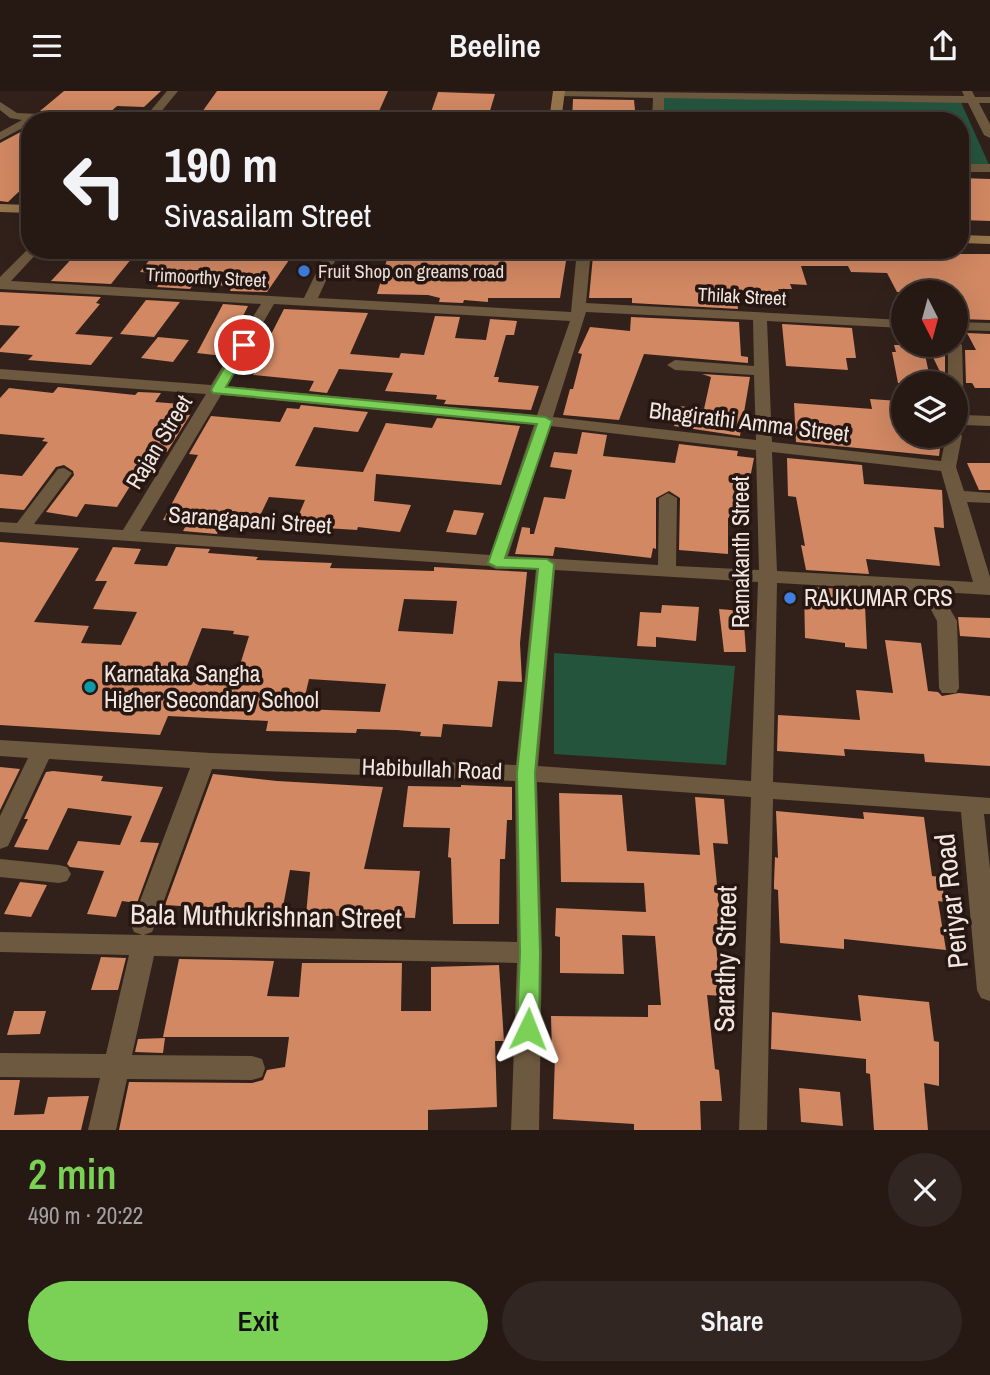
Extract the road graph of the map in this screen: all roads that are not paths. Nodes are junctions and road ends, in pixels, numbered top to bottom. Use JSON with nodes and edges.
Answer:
{"nodes":[{"id":1,"x":173,"y":91,"type":"edge"},
{"id":2,"x":559,"y":92,"type":"edge"},
{"id":3,"x":659,"y":93,"type":"edge"},
{"id":4,"x":969,"y":95,"type":"edge"},
{"id":5,"x":990,"y":100,"type":"edge"},
{"id":6,"x":155,"y":112,"type":"edge"},
{"id":7,"x":556,"y":112,"type":"edge"},
{"id":8,"x":658,"y":112,"type":"edge"},
{"id":9,"x":13,"y":113,"type":"edge"},
{"id":10,"x":0,"y":124,"type":"edge"},
{"id":11,"x":990,"y":135,"type":"edge"},
{"id":12,"x":0,"y":137,"type":"edge"},
{"id":13,"x":969,"y":168,"type":"edge"},
{"id":14,"x":990,"y":168,"type":"edge"},
{"id":15,"x":0,"y":208,"type":"edge"},
{"id":16,"x":21,"y":209,"type":"edge"},
{"id":17,"x":969,"y":239,"type":"edge"},
{"id":18,"x":990,"y":240,"type":"edge"},
{"id":19,"x":25,"y":259,"type":"edge"},
{"id":20,"x":330,"y":259,"type":"edge"},
{"id":21,"x":583,"y":259,"type":"edge"},
{"id":22,"x":0,"y":285,"type":"edge"},
{"id":23,"x":270,"y":300,"type":"junction"},
{"id":24,"x":309,"y":302,"type":"junction"},
{"id":25,"x":579,"y":312,"type":"junction"},
{"id":26,"x":760,"y":316,"type":"junction"},
{"id":27,"x":891,"y":323,"type":"edge"},
{"id":28,"x":968,"y":326,"type":"edge"},
{"id":29,"x":990,"y":327,"type":"edge"},
{"id":30,"x":675,"y":365,"type":"dead end"},
{"id":31,"x":761,"y":372,"type":"junction"},
{"id":32,"x":0,"y":374,"type":"edge"},
{"id":33,"x":218,"y":390,"type":"junction"},
{"id":34,"x":545,"y":421,"type":"junction"},
{"id":35,"x":990,"y":421,"type":"edge"},
{"id":36,"x":968,"y":425,"type":"edge"},
{"id":37,"x":765,"y":448,"type":"junction"},
{"id":38,"x":951,"y":448,"type":"edge"},
{"id":39,"x":948,"y":467,"type":"junction"},
{"id":40,"x":64,"y":474,"type":"dead end"},
{"id":41,"x":958,"y":496,"type":"junction"},
{"id":42,"x":668,"y":498,"type":"dead end"},
{"id":43,"x":990,"y":498,"type":"edge"},
{"id":44,"x":0,"y":527,"type":"edge"},
{"id":45,"x":22,"y":528,"type":"junction"},
{"id":46,"x":130,"y":535,"type":"junction"},
{"id":47,"x":496,"y":563,"type":"junction"},
{"id":48,"x":547,"y":564,"type":"junction"},
{"id":49,"x":667,"y":570,"type":"junction"},
{"id":50,"x":768,"y":575,"type":"junction"},
{"id":51,"x":927,"y":585,"type":"junction"},
{"id":52,"x":987,"y":589,"type":"edge"},
{"id":53,"x":949,"y":688,"type":"dead end"},
{"id":54,"x":0,"y":748,"type":"edge"},
{"id":55,"x":43,"y":751,"type":"junction"},
{"id":56,"x":204,"y":760,"type":"junction"},
{"id":57,"x":526,"y":773,"type":"junction"},
{"id":58,"x":760,"y":789,"type":"junction"},
{"id":59,"x":981,"y":806,"type":"edge"},
{"id":60,"x":0,"y":840,"type":"edge"},
{"id":61,"x":0,"y":868,"type":"edge"},
{"id":62,"x":60,"y":874,"type":"dead end"},
{"id":63,"x":143,"y":935,"type":"junction"},
{"id":64,"x":0,"y":942,"type":"edge"},
{"id":65,"x":530,"y":953,"type":"junction"},
{"id":66,"x":990,"y":990,"type":"edge"},
{"id":67,"x":0,"y":1065,"type":"edge"},
{"id":68,"x":116,"y":1066,"type":"junction"},
{"id":69,"x":252,"y":1068,"type":"dead end"},
{"id":70,"x":102,"y":1130,"type":"edge"},
{"id":71,"x":525,"y":1130,"type":"edge"},
{"id":72,"x":752,"y":1130,"type":"edge"}],
"edges":[{"from":1,"to":6,"type":"street"},
{"from":2,"to":3,"type":"street"},
{"from":2,"to":7,"type":"street"},
{"from":3,"to":4,"type":"street"},
{"from":3,"to":8,"type":"street"},
{"from":4,"to":5,"type":"street"},
{"from":4,"to":11,"type":"street"},
{"from":9,"to":10,"type":"street"},
{"from":9,"to":12,"type":"street"},
{"from":13,"to":14,"type":"street"},
{"from":15,"to":16,"type":"street"},
{"from":17,"to":18,"type":"street"},
{"from":19,"to":22,"type":"street"},
{"from":20,"to":24,"type":"street"},
{"from":21,"to":25,"type":"street"},
{"from":22,"to":23,"type":"street","name":"Trimoorthy Street"},
{"from":23,"to":24,"type":"street","name":"Trimoorthy Street"},
{"from":23,"to":33,"type":"street","name":"Rajan Street"},
{"from":24,"to":25,"type":"street","name":"Trimoorthy Street"},
{"from":25,"to":26,"type":"street","name":"Thilak Street"},
{"from":25,"to":34,"type":"street"},
{"from":26,"to":27,"type":"street","name":"Thilak Street"},
{"from":26,"to":31,"type":"street","name":"Ramakanth Street"},
{"from":28,"to":29,"type":"street"},
{"from":30,"to":31,"type":"street"},
{"from":31,"to":37,"type":"street","name":"Ramakanth Street"},
{"from":32,"to":33,"type":"street","name":"Bhagirathi Amma Street"},
{"from":33,"to":34,"type":"street","name":"Bhagirathi Amma Street"},
{"from":33,"to":46,"type":"street","name":"Rajan Street"},
{"from":34,"to":37,"type":"street","name":"Bhagirathi Amma Street"},
{"from":34,"to":47,"type":"street"},
{"from":35,"to":36,"type":"street"},
{"from":37,"to":39,"type":"street","name":"Bhagirathi Amma Street"},
{"from":37,"to":50,"type":"street","name":"Ramakanth Street"},
{"from":38,"to":39,"type":"street"},
{"from":39,"to":41,"type":"street"},
{"from":40,"to":45,"type":"street"},
{"from":41,"to":43,"type":"street"},
{"from":41,"to":52,"type":"street"},
{"from":42,"to":49,"type":"street"},
{"from":44,"to":45,"type":"street","name":"Sarangapani Street"},
{"from":45,"to":46,"type":"street","name":"Sarangapani Street"},
{"from":46,"to":47,"type":"street","name":"Sarangapani Street"},
{"from":47,"to":48,"type":"street","name":"Sarangapani Street"},
{"from":48,"to":49,"type":"street","name":"Sarangapani Street"},
{"from":48,"to":57,"type":"street"},
{"from":49,"to":50,"type":"street","name":"Sarangapani Street"},
{"from":50,"to":51,"type":"street","name":"Sarangapani Street"},
{"from":50,"to":58,"type":"street","name":"Ramakanth Street"},
{"from":51,"to":52,"type":"street","name":"Sarangapani Street"},
{"from":51,"to":53,"type":"street"},
{"from":54,"to":55,"type":"street","name":"Habibullah Road"},
{"from":55,"to":56,"type":"street","name":"Habibullah Road"},
{"from":55,"to":60,"type":"street"},
{"from":56,"to":57,"type":"street","name":"Habibullah Road"},
{"from":56,"to":63,"type":"street"},
{"from":57,"to":58,"type":"street","name":"Habibullah Road"},
{"from":57,"to":65,"type":"street"},
{"from":58,"to":59,"type":"street","name":"Habibullah Road"},
{"from":58,"to":72,"type":"street","name":"Sarathy Street"},
{"from":59,"to":66,"type":"street","name":"Periyar Road"},
{"from":61,"to":62,"type":"street"},
{"from":63,"to":64,"type":"street","name":"Bala Muthukrishnan Street"},
{"from":63,"to":65,"type":"street","name":"Bala Muthukrishnan Street"},
{"from":63,"to":68,"type":"street"},
{"from":65,"to":71,"type":"street"},
{"from":67,"to":68,"type":"street"},
{"from":68,"to":69,"type":"street"},
{"from":68,"to":70,"type":"street"}]}
